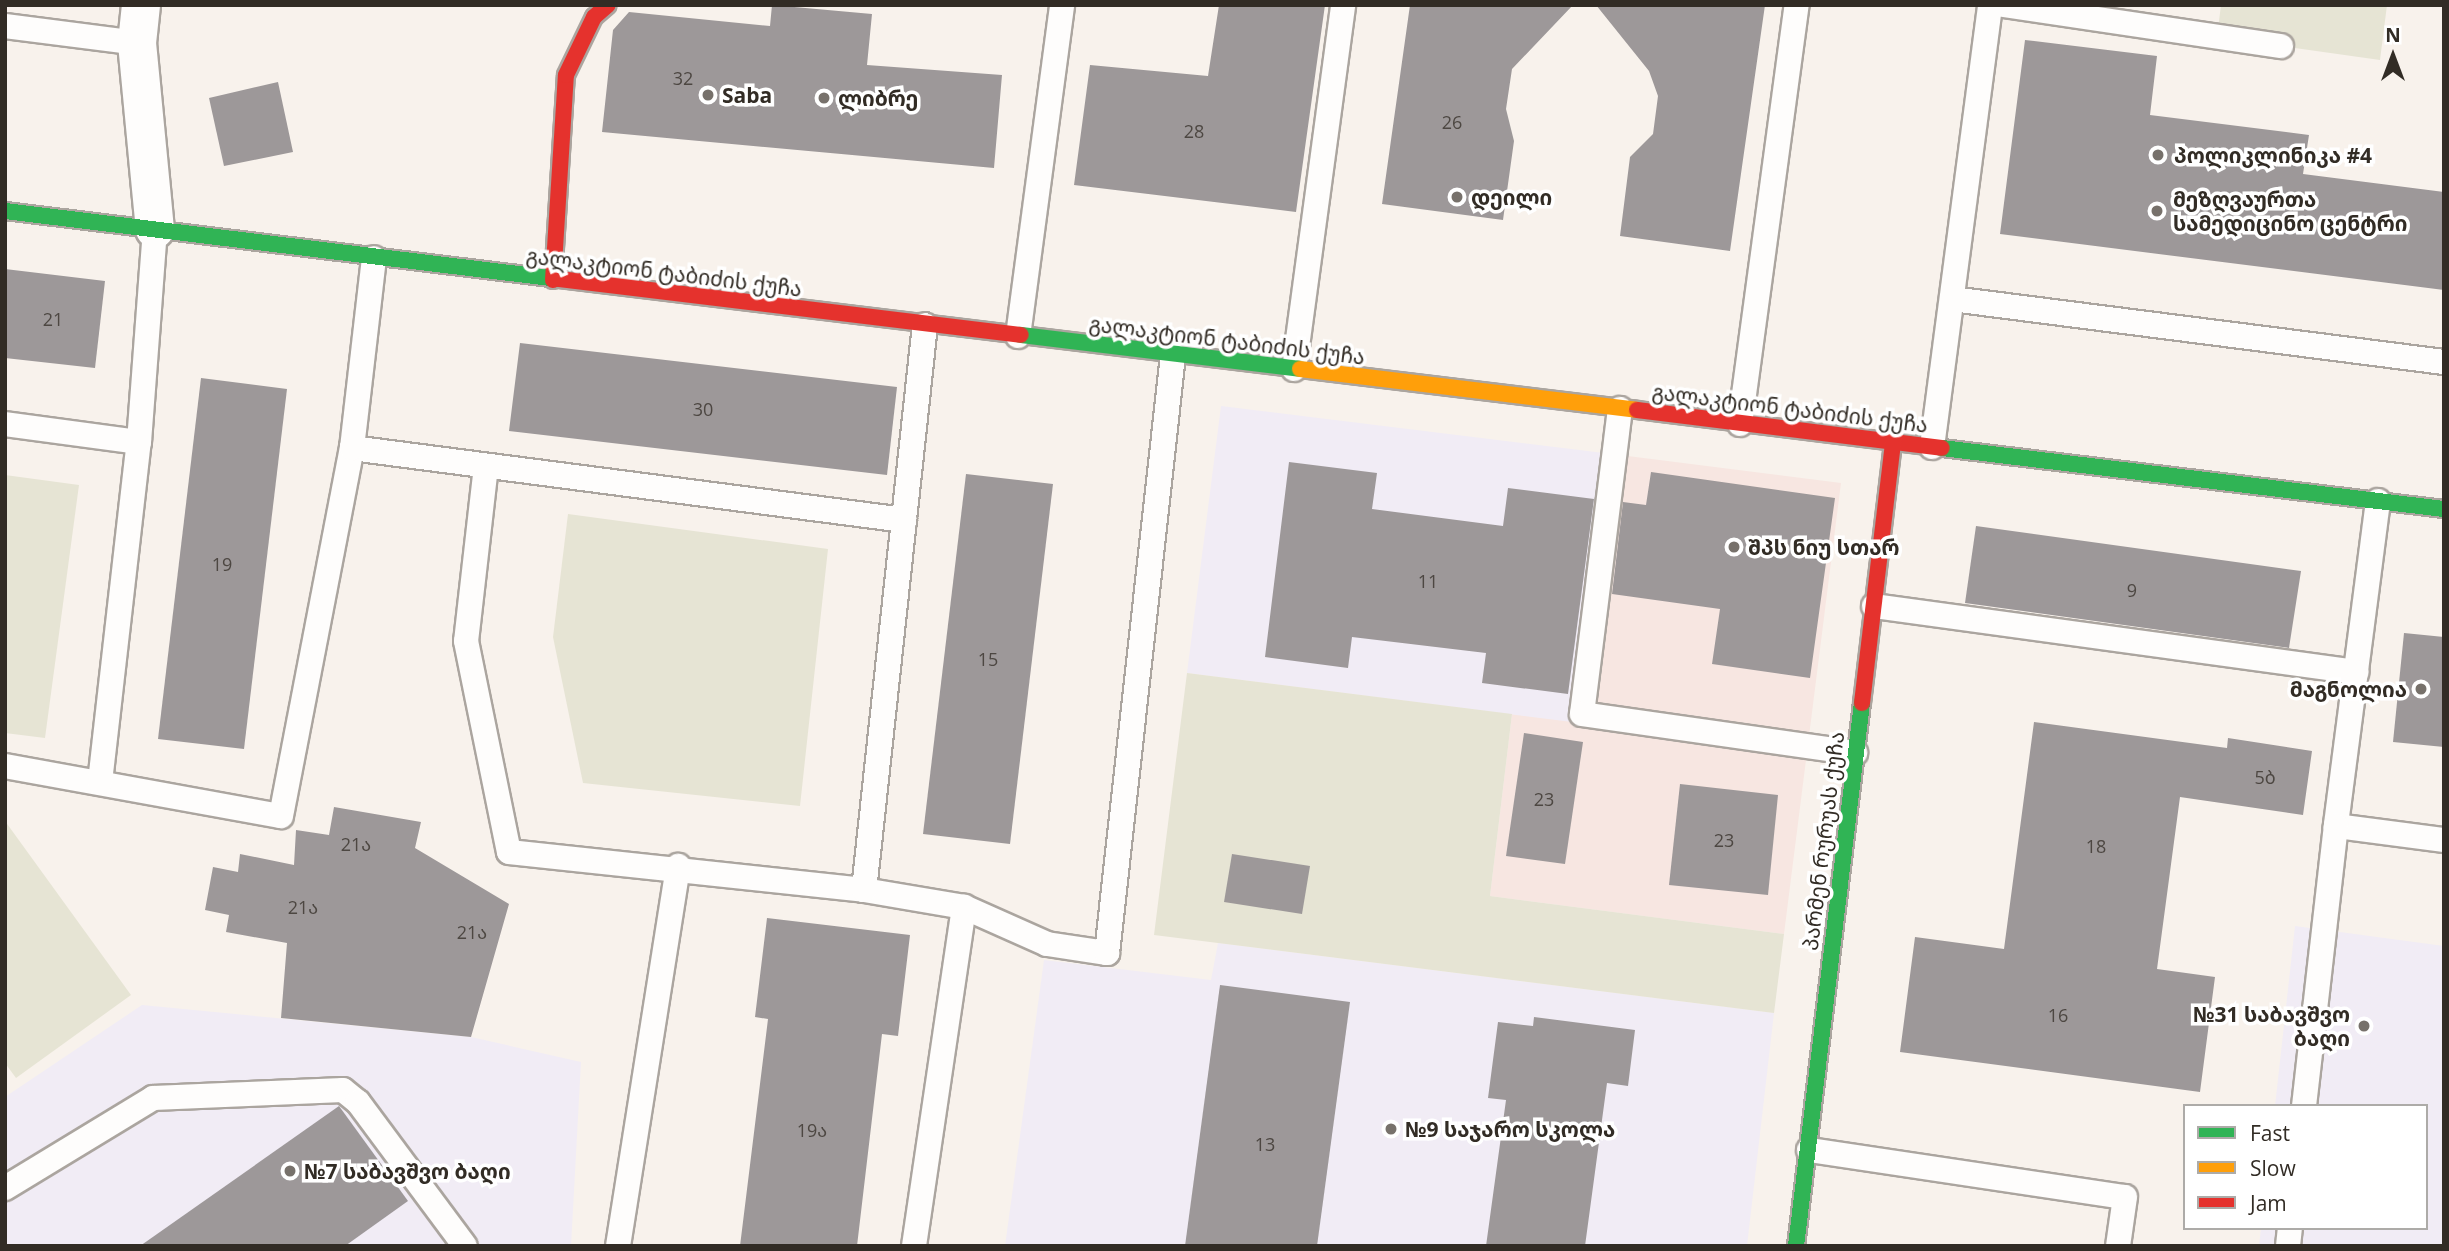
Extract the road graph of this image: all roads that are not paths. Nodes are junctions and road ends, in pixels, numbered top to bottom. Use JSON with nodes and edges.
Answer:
{"nodes":[{"id":1,"x":141,"y":5,"type":"edge"},
{"id":2,"x":608,"y":5,"type":"edge"},
{"id":3,"x":1062,"y":5,"type":"edge"},
{"id":4,"x":1343,"y":5,"type":"edge"},
{"id":5,"x":1797,"y":5,"type":"edge"},
{"id":6,"x":1990,"y":5,"type":"edge"},
{"id":7,"x":2003,"y":5,"type":"edge"},
{"id":8,"x":5,"y":26,"type":"edge"},
{"id":9,"x":137,"y":43,"type":"junction"},
{"id":10,"x":2281,"y":46,"type":"dead end"},
{"id":11,"x":5,"y":211,"type":"edge"},
{"id":12,"x":155,"y":229,"type":"junction"},
{"id":13,"x":374,"y":258,"type":"junction"},
{"id":14,"x":553,"y":280,"type":"junction"},
{"id":15,"x":1952,"y":299,"type":"junction"},
{"id":16,"x":925,"y":325,"type":"junction"},
{"id":17,"x":1018,"y":337,"type":"junction"},
{"id":18,"x":1173,"y":355,"type":"junction"},
{"id":19,"x":2444,"y":362,"type":"edge"},
{"id":20,"x":1294,"y":369,"type":"junction"},
{"id":21,"x":1620,"y":409,"type":"junction"},
{"id":22,"x":5,"y":424,"type":"edge"},
{"id":23,"x":1740,"y":424,"type":"junction"},
{"id":24,"x":139,"y":442,"type":"junction"},
{"id":25,"x":1894,"y":442,"type":"junction"},
{"id":26,"x":1932,"y":447,"type":"junction"},
{"id":27,"x":352,"y":448,"type":"junction"},
{"id":28,"x":486,"y":466,"type":"junction"},
{"id":29,"x":2378,"y":501,"type":"junction"},
{"id":30,"x":2444,"y":509,"type":"edge"},
{"id":31,"x":904,"y":520,"type":"junction"},
{"id":32,"x":1874,"y":606,"type":"junction"},
{"id":33,"x":2357,"y":672,"type":"junction"},
{"id":34,"x":1855,"y":753,"type":"junction"},
{"id":35,"x":5,"y":766,"type":"edge"},
{"id":36,"x":100,"y":782,"type":"junction"},
{"id":37,"x":2336,"y":826,"type":"junction"},
{"id":38,"x":2444,"y":840,"type":"edge"},
{"id":39,"x":678,"y":866,"type":"junction"},
{"id":40,"x":864,"y":890,"type":"junction"},
{"id":41,"x":964,"y":907,"type":"junction"},
{"id":42,"x":2304,"y":1104,"type":"edge"},
{"id":43,"x":1809,"y":1150,"type":"junction"},
{"id":44,"x":5,"y":1188,"type":"edge"},
{"id":45,"x":465,"y":1246,"type":"edge"},
{"id":46,"x":618,"y":1246,"type":"edge"},
{"id":47,"x":914,"y":1246,"type":"edge"},
{"id":48,"x":1796,"y":1246,"type":"edge"},
{"id":49,"x":2118,"y":1246,"type":"edge"}],
"edges":[{"from":1,"to":9,"type":"street"},
{"from":2,"to":14,"type":"street"},
{"from":3,"to":17,"type":"lane"},
{"from":4,"to":20,"type":"lane"},
{"from":5,"to":23,"type":"lane"},
{"from":6,"to":15,"type":"lane"},
{"from":7,"to":10,"type":"lane"},
{"from":8,"to":9,"type":"lane"},
{"from":9,"to":12,"type":"street"},
{"from":11,"to":12,"type":"street","name":"გალაკტიონ ტაბიძის ქუჩა"},
{"from":12,"to":13,"type":"street","name":"გალაკტიონ ტაბიძის ქუჩა"},
{"from":12,"to":24,"type":"lane"},
{"from":13,"to":14,"type":"street","name":"გალაკტიონ ტაბიძის ქუჩა"},
{"from":13,"to":27,"type":"lane"},
{"from":14,"to":16,"type":"street","name":"გალაკტიონ ტაბიძის ქუჩა"},
{"from":15,"to":19,"type":"lane"},
{"from":15,"to":26,"type":"lane"},
{"from":16,"to":17,"type":"street","name":"გალაკტიონ ტაბიძის ქუჩა"},
{"from":16,"to":31,"type":"lane"},
{"from":17,"to":18,"type":"street","name":"გალაკტიონ ტაბიძის ქუჩა"},
{"from":18,"to":20,"type":"street","name":"გალაკტიონ ტაბიძის ქუჩა"},
{"from":18,"to":41,"type":"lane"},
{"from":20,"to":21,"type":"street","name":"გალაკტიონ ტაბიძის ქუჩა"},
{"from":21,"to":23,"type":"street","name":"გალაკტიონ ტაბიძის ქუჩა"},
{"from":21,"to":34,"type":"lane"},
{"from":22,"to":24,"type":"lane"},
{"from":23,"to":25,"type":"street","name":"გალაკტიონ ტაბიძის ქუჩა"},
{"from":24,"to":36,"type":"lane"},
{"from":25,"to":26,"type":"street","name":"გალაკტიონ ტაბიძის ქუჩა"},
{"from":25,"to":32,"type":"street","name":"პარმენ რურუას ქუჩა"},
{"from":26,"to":29,"type":"street","name":"გალაკტიონ ტაბიძის ქუჩა"},
{"from":27,"to":28,"type":"lane"},
{"from":27,"to":36,"type":"lane"},
{"from":28,"to":31,"type":"lane"},
{"from":28,"to":39,"type":"lane"},
{"from":29,"to":30,"type":"street","name":"გალაკტიონ ტაბიძის ქუჩა"},
{"from":29,"to":33,"type":"lane"},
{"from":31,"to":40,"type":"lane"},
{"from":32,"to":33,"type":"lane"},
{"from":32,"to":34,"type":"street","name":"პარმენ რურუას ქუჩა"},
{"from":33,"to":37,"type":"lane"},
{"from":34,"to":43,"type":"street","name":"პარმენ რურუას ქუჩა"},
{"from":35,"to":36,"type":"lane"},
{"from":37,"to":38,"type":"lane"},
{"from":37,"to":42,"type":"lane"},
{"from":39,"to":40,"type":"lane"},
{"from":39,"to":46,"type":"lane"},
{"from":40,"to":41,"type":"lane"},
{"from":41,"to":47,"type":"lane"},
{"from":43,"to":48,"type":"street","name":"პარმენ რურუას ქუჩა"},
{"from":43,"to":49,"type":"lane"},
{"from":44,"to":45,"type":"lane"}]}
